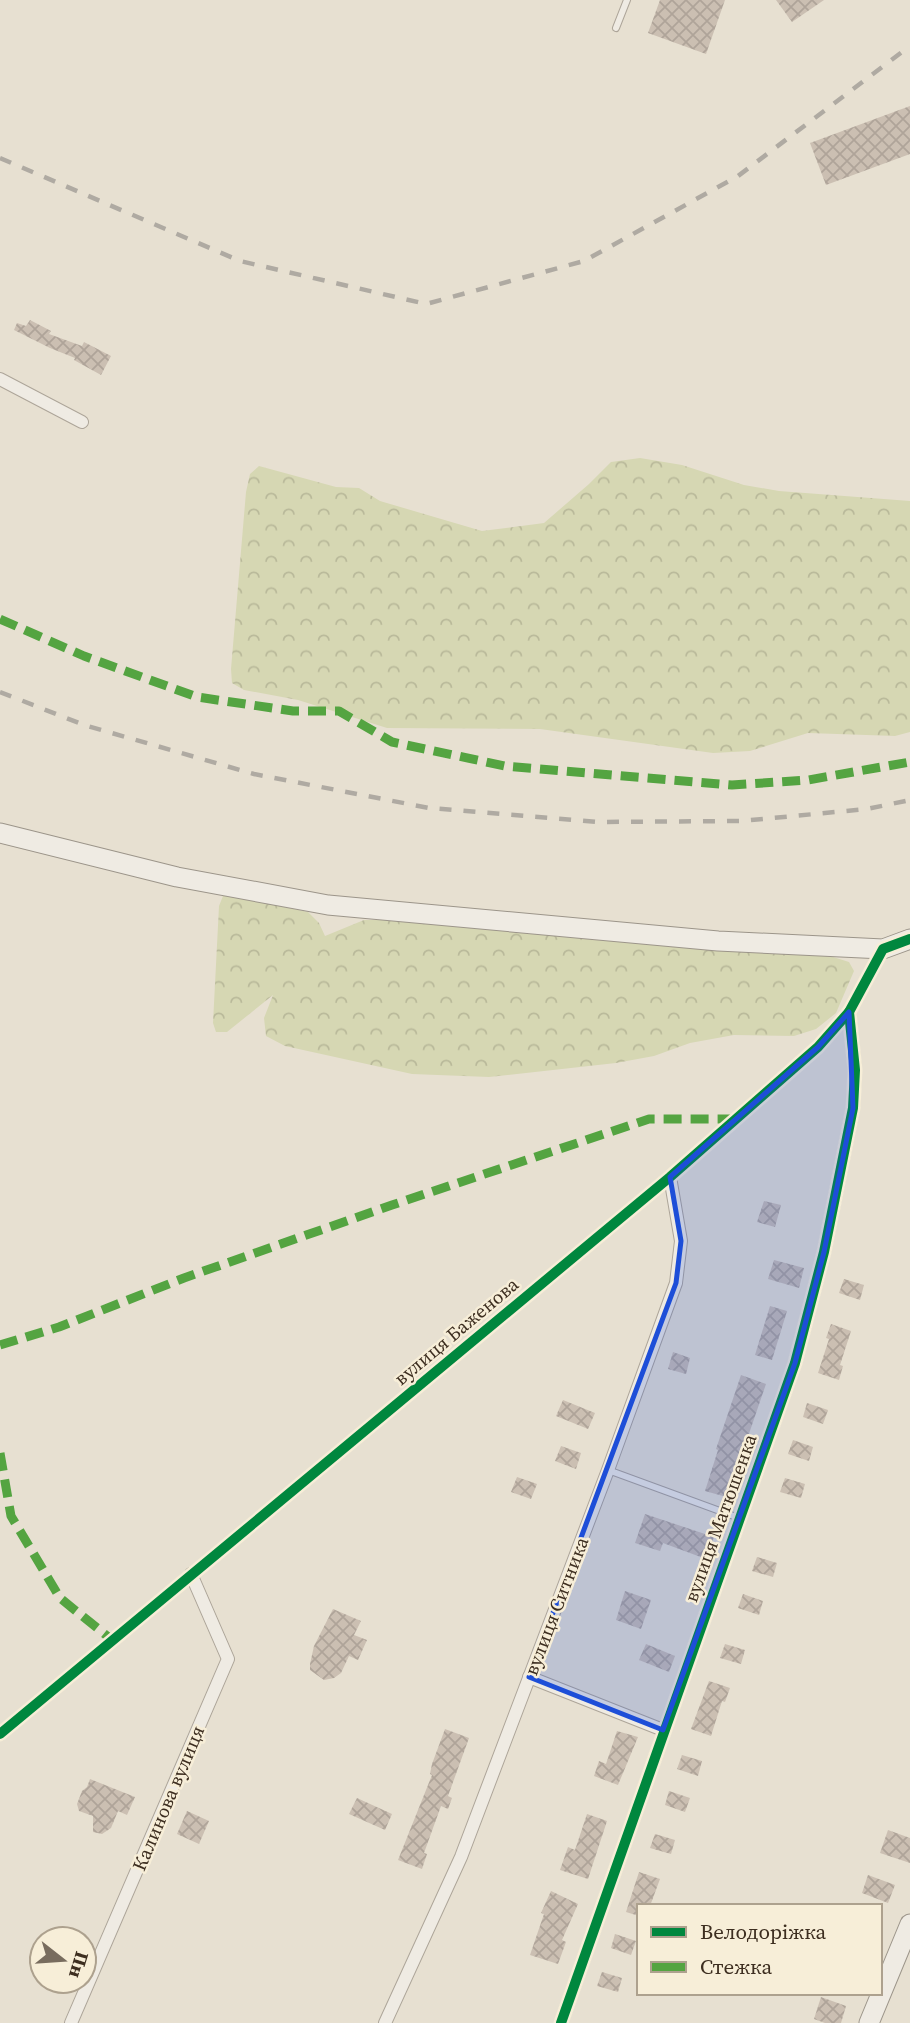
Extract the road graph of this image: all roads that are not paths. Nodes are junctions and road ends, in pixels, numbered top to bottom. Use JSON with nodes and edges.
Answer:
{"nodes":[{"id":1,"x":627,"y":0,"type":"edge"},
{"id":2,"x":617,"y":28,"type":"dead end"},
{"id":3,"x":0,"y":379,"type":"edge"},
{"id":4,"x":82,"y":422,"type":"dead end"},
{"id":5,"x":0,"y":834,"type":"edge"},
{"id":6,"x":910,"y":939,"type":"edge"},
{"id":7,"x":883,"y":949,"type":"junction"},
{"id":8,"x":849,"y":1012,"type":"junction"},
{"id":9,"x":670,"y":1177,"type":"junction"},
{"id":10,"x":608,"y":1470,"type":"junction"},
{"id":11,"x":739,"y":1518,"type":"junction"},
{"id":12,"x":191,"y":1574,"type":"junction"},
{"id":13,"x":529,"y":1677,"type":"junction"},
{"id":14,"x":663,"y":1730,"type":"junction"},
{"id":15,"x":0,"y":1734,"type":"edge"},
{"id":16,"x":910,"y":1924,"type":"edge"},
{"id":17,"x":882,"y":1992,"type":"edge"},
{"id":18,"x":881,"y":1995,"type":"edge"},
{"id":19,"x":71,"y":2023,"type":"edge"},
{"id":20,"x":384,"y":2023,"type":"edge"},
{"id":21,"x":561,"y":2023,"type":"edge"},
{"id":22,"x":869,"y":2023,"type":"edge"}],
"edges":[{"from":1,"to":2,"type":"lane"},
{"from":3,"to":4,"type":"street"},
{"from":5,"to":7,"type":"street"},
{"from":6,"to":7,"type":"street"},
{"from":7,"to":8,"type":"street","name":"вулиця Баженова"},
{"from":8,"to":9,"type":"street","name":"вулиця Баженова"},
{"from":8,"to":11,"type":"street","name":"вулиця Матюшенка"},
{"from":9,"to":10,"type":"street","name":"вулиця Ситника"},
{"from":9,"to":12,"type":"street","name":"вулиця Баженова"},
{"from":10,"to":11,"type":"lane"},
{"from":10,"to":13,"type":"street","name":"вулиця Ситника"},
{"from":11,"to":14,"type":"street","name":"вулиця Матюшенка"},
{"from":12,"to":15,"type":"street","name":"вулиця Баженова"},
{"from":12,"to":19,"type":"street","name":"Калинова вулиця"},
{"from":13,"to":14,"type":"street"},
{"from":13,"to":20,"type":"street","name":"вулиця Ситника"},
{"from":14,"to":21,"type":"street","name":"вулиця Матюшенка"},
{"from":16,"to":17,"type":"street"},
{"from":18,"to":22,"type":"street"}]}
